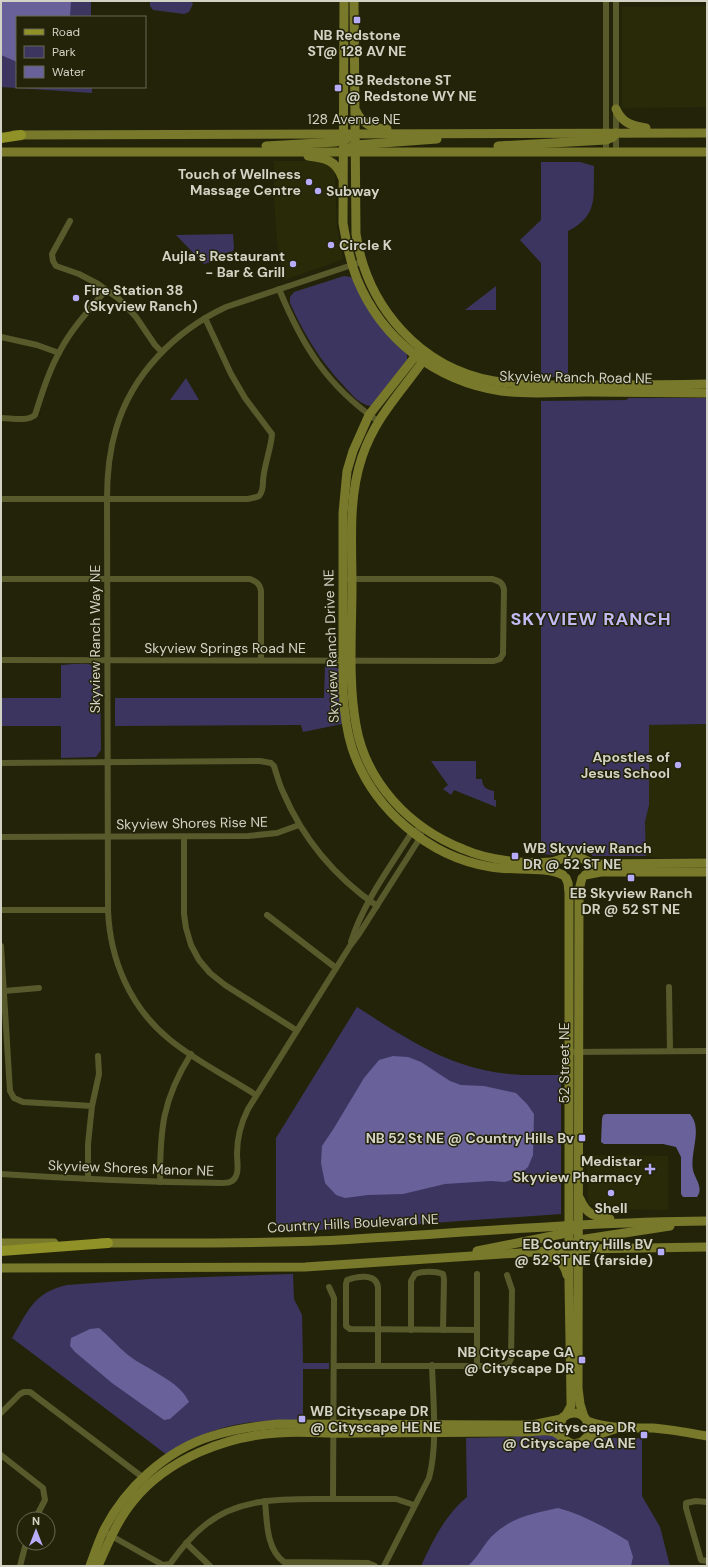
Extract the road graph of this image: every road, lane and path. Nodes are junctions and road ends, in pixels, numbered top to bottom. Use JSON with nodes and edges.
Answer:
{"nodes":[{"id":1,"x":344,"y":1,"type":"edge"},
{"id":2,"x":354,"y":1,"type":"edge"},
{"id":3,"x":606,"y":1,"type":"edge"},
{"id":4,"x":616,"y":1,"type":"edge"},
{"id":5,"x":355,"y":109,"type":"junction"},
{"id":6,"x":616,"y":109,"type":"junction"},
{"id":7,"x":422,"y":133,"type":"junction"},
{"id":8,"x":616,"y":133,"type":"junction"},
{"id":9,"x":678,"y":133,"type":"junction"},
{"id":10,"x":707,"y":133,"type":"edge"},
{"id":11,"x":482,"y":134,"type":"junction"},
{"id":12,"x":1,"y":135,"type":"edge"},
{"id":13,"x":21,"y":135,"type":"joint"},
{"id":14,"x":606,"y":136,"type":"junction"},
{"id":15,"x":349,"y":143,"type":"junction"},
{"id":16,"x":181,"y":151,"type":"junction"},
{"id":17,"x":1,"y":152,"type":"edge"},
{"id":18,"x":282,"y":152,"type":"junction"},
{"id":19,"x":451,"y":152,"type":"junction"},
{"id":20,"x":606,"y":152,"type":"junction"},
{"id":21,"x":616,"y":152,"type":"junction"},
{"id":22,"x":707,"y":152,"type":"edge"},
{"id":23,"x":343,"y":180,"type":"junction"},
{"id":24,"x":70,"y":221,"type":"dead end"},
{"id":25,"x":357,"y":264,"type":"junction"},
{"id":26,"x":279,"y":289,"type":"junction"},
{"id":27,"x":106,"y":290,"type":"junction"},
{"id":28,"x":205,"y":318,"type":"junction"},
{"id":29,"x":1,"y":338,"type":"edge"},
{"id":30,"x":162,"y":352,"type":"junction"},
{"id":31,"x":59,"y":353,"type":"junction"},
{"id":32,"x":422,"y":355,"type":"junction"},
{"id":33,"x":707,"y":384,"type":"edge"},
{"id":34,"x":707,"y":393,"type":"edge"},
{"id":35,"x":369,"y":415,"type":"junction"},
{"id":36,"x":1,"y":418,"type":"edge"},
{"id":37,"x":378,"y":421,"type":"junction"},
{"id":38,"x":1,"y":499,"type":"edge"},
{"id":39,"x":107,"y":499,"type":"junction"},
{"id":40,"x":1,"y":579,"type":"edge"},
{"id":41,"x":347,"y":579,"type":"junction"},
{"id":42,"x":107,"y":580,"type":"junction"},
{"id":43,"x":1,"y":660,"type":"edge"},
{"id":44,"x":107,"y":660,"type":"junction"},
{"id":45,"x":261,"y":660,"type":"junction"},
{"id":46,"x":348,"y":660,"type":"junction"},
{"id":47,"x":1,"y":763,"type":"edge"},
{"id":48,"x":108,"y":763,"type":"junction"},
{"id":49,"x":299,"y":825,"type":"junction"},
{"id":50,"x":422,"y":828,"type":"junction"},
{"id":51,"x":412,"y":832,"type":"junction"},
{"id":52,"x":184,"y":836,"type":"junction"},
{"id":53,"x":1,"y":837,"type":"edge"},
{"id":54,"x":108,"y":837,"type":"junction"},
{"id":55,"x":420,"y":838,"type":"junction"},
{"id":56,"x":565,"y":858,"type":"junction"},
{"id":57,"x":583,"y":859,"type":"junction"},
{"id":58,"x":707,"y":864,"type":"edge"},
{"id":59,"x":707,"y":872,"type":"edge"},
{"id":60,"x":564,"y":876,"type":"junction"},
{"id":61,"x":584,"y":876,"type":"junction"},
{"id":62,"x":369,"y":901,"type":"junction"},
{"id":63,"x":377,"y":906,"type":"junction"},
{"id":64,"x":1,"y":910,"type":"edge"},
{"id":65,"x":108,"y":910,"type":"junction"},
{"id":66,"x":267,"y":915,"type":"dead end"},
{"id":67,"x":1,"y":946,"type":"edge"},
{"id":68,"x":350,"y":946,"type":"junction"},
{"id":69,"x":336,"y":968,"type":"junction"},
{"id":70,"x":669,"y":986,"type":"dead end"},
{"id":71,"x":39,"y":988,"type":"dead end"},
{"id":72,"x":4,"y":991,"type":"junction"},
{"id":73,"x":296,"y":1030,"type":"junction"},
{"id":74,"x":670,"y":1051,"type":"junction"},
{"id":75,"x":707,"y":1051,"type":"edge"},
{"id":76,"x":574,"y":1052,"type":"junction"},
{"id":77,"x":191,"y":1054,"type":"junction"},
{"id":78,"x":98,"y":1056,"type":"dead end"},
{"id":79,"x":256,"y":1095,"type":"junction"},
{"id":80,"x":92,"y":1106,"type":"junction"},
{"id":81,"x":1,"y":1174,"type":"edge"},
{"id":82,"x":88,"y":1180,"type":"junction"},
{"id":83,"x":160,"y":1182,"type":"junction"},
{"id":84,"x":578,"y":1195,"type":"junction"},
{"id":85,"x":705,"y":1221,"type":"edge"},
{"id":86,"x":631,"y":1222,"type":"junction"},
{"id":87,"x":573,"y":1227,"type":"junction"},
{"id":88,"x":579,"y":1240,"type":"junction"},
{"id":89,"x":1,"y":1243,"type":"edge"},
{"id":90,"x":108,"y":1243,"type":"junction"},
{"id":91,"x":707,"y":1247,"type":"edge"},
{"id":92,"x":574,"y":1250,"type":"junction"},
{"id":93,"x":1,"y":1251,"type":"edge"},
{"id":94,"x":509,"y":1254,"type":"junction"},
{"id":95,"x":445,"y":1258,"type":"junction"},
{"id":96,"x":1,"y":1268,"type":"edge"},
{"id":97,"x":477,"y":1274,"type":"dead end"},
{"id":98,"x":507,"y":1275,"type":"dead end"},
{"id":99,"x":569,"y":1283,"type":"junction"},
{"id":100,"x":329,"y":1287,"type":"dead end"},
{"id":101,"x":378,"y":1330,"type":"junction"},
{"id":102,"x":410,"y":1330,"type":"junction"},
{"id":103,"x":443,"y":1330,"type":"junction"},
{"id":104,"x":476,"y":1330,"type":"junction"},
{"id":105,"x":334,"y":1366,"type":"junction"},
{"id":106,"x":378,"y":1366,"type":"junction"},
{"id":107,"x":432,"y":1366,"type":"junction"},
{"id":108,"x":476,"y":1366,"type":"junction"},
{"id":109,"x":1,"y":1413,"type":"edge"},
{"id":110,"x":564,"y":1417,"type":"junction"},
{"id":111,"x":586,"y":1419,"type":"junction"},
{"id":112,"x":433,"y":1428,"type":"junction"},
{"id":113,"x":618,"y":1428,"type":"junction"},
{"id":114,"x":334,"y":1429,"type":"junction"},
{"id":115,"x":707,"y":1436,"type":"edge"},
{"id":116,"x":563,"y":1438,"type":"junction"},
{"id":117,"x":585,"y":1439,"type":"junction"},
{"id":118,"x":1,"y":1455,"type":"edge"},
{"id":119,"x":147,"y":1480,"type":"junction"},
{"id":120,"x":333,"y":1499,"type":"junction"},
{"id":121,"x":265,"y":1501,"type":"junction"},
{"id":122,"x":707,"y":1502,"type":"edge"},
{"id":123,"x":414,"y":1505,"type":"junction"},
{"id":124,"x":39,"y":1511,"type":"edge"},
{"id":125,"x":107,"y":1534,"type":"junction"},
{"id":126,"x":186,"y":1543,"type":"junction"},
{"id":127,"x":24,"y":1551,"type":"edge"},
{"id":128,"x":707,"y":1561,"type":"edge"},
{"id":129,"x":20,"y":1566,"type":"edge"},
{"id":130,"x":90,"y":1566,"type":"edge"},
{"id":131,"x":98,"y":1566,"type":"edge"},
{"id":132,"x":210,"y":1566,"type":"edge"},
{"id":133,"x":375,"y":1566,"type":"edge"},
{"id":134,"x":384,"y":1566,"type":"edge"}],
"edges":[{"from":1,"to":15,"type":"street"},
{"from":2,"to":5,"type":"street"},
{"from":3,"to":14,"type":"street"},
{"from":4,"to":6,"type":"street"},
{"from":5,"to":7,"type":"street"},
{"from":5,"to":15,"type":"street"},
{"from":6,"to":8,"type":"street"},
{"from":6,"to":9,"type":"street"},
{"from":7,"to":11,"type":"street","name":"128 Avenue NE"},
{"from":7,"to":15,"type":"street","name":"128 Avenue NE"},
{"from":8,"to":9,"type":"street","name":"128 Avenue NE"},
{"from":8,"to":14,"type":"street","name":"128 Avenue NE"},
{"from":8,"to":21,"type":"street"},
{"from":9,"to":10,"type":"street","name":"128 Avenue NE"},
{"from":11,"to":14,"type":"street","name":"128 Avenue NE"},
{"from":11,"to":15,"type":"street"},
{"from":12,"to":13,"type":"main road"},
{"from":13,"to":15,"type":"street","name":"128 Avenue NE"},
{"from":14,"to":19,"type":"street"},
{"from":14,"to":20,"type":"street"},
{"from":15,"to":16,"type":"street"},
{"from":15,"to":18,"type":"street","name":"128 Avenue NE"},
{"from":15,"to":19,"type":"street","name":"128 Avenue NE"},
{"from":15,"to":23,"type":"street","name":"Skyview Ranch Road NE"},
{"from":15,"to":25,"type":"street","name":"Skyview Ranch Road NE"},
{"from":16,"to":17,"type":"street","name":"128 Avenue NE"},
{"from":16,"to":18,"type":"street","name":"128 Avenue NE"},
{"from":18,"to":23,"type":"street"},
{"from":19,"to":20,"type":"street","name":"128 Avenue NE"},
{"from":20,"to":21,"type":"street","name":"128 Avenue NE"},
{"from":21,"to":22,"type":"street","name":"128 Avenue NE"},
{"from":23,"to":25,"type":"street","name":"Skyview Ranch Road NE"},
{"from":24,"to":27,"type":"street"},
{"from":25,"to":26,"type":"street","name":"Skyview Ranch Way NE"},
{"from":25,"to":32,"type":"street","name":"Skyview Ranch Road NE"},
{"from":26,"to":28,"type":"street","name":"Skyview Ranch Way NE"},
{"from":26,"to":35,"type":"street"},
{"from":27,"to":30,"type":"street"},
{"from":27,"to":31,"type":"street"},
{"from":28,"to":30,"type":"street","name":"Skyview Ranch Way NE"},
{"from":28,"to":39,"type":"street"},
{"from":29,"to":31,"type":"street"},
{"from":30,"to":39,"type":"street","name":"Skyview Ranch Way NE"},
{"from":31,"to":36,"type":"street"},
{"from":32,"to":33,"type":"street","name":"Skyview Ranch Road NE"},
{"from":32,"to":34,"type":"street","name":"Skyview Ranch Road NE"},
{"from":32,"to":35,"type":"street","name":"Skyview Ranch Drive NE"},
{"from":32,"to":37,"type":"street","name":"Skyview Ranch Drive NE"},
{"from":35,"to":37,"type":"street"},
{"from":35,"to":41,"type":"street","name":"Skyview Ranch Drive NE"},
{"from":37,"to":41,"type":"street","name":"Skyview Ranch Drive NE"},
{"from":38,"to":39,"type":"street"},
{"from":39,"to":42,"type":"street","name":"Skyview Ranch Way NE"},
{"from":40,"to":42,"type":"street"},
{"from":41,"to":46,"type":"street","name":"Skyview Ranch Drive NE"},
{"from":41,"to":46,"type":"street","name":"Skyview Springs Road NE"},
{"from":42,"to":44,"type":"street","name":"Skyview Ranch Way NE"},
{"from":42,"to":45,"type":"street"},
{"from":43,"to":44,"type":"street","name":"Skyview Springs Road NE"},
{"from":44,"to":45,"type":"street","name":"Skyview Springs Road NE"},
{"from":44,"to":48,"type":"street","name":"Skyview Ranch Way NE"},
{"from":45,"to":46,"type":"street","name":"Skyview Springs Road NE"},
{"from":46,"to":50,"type":"street","name":"Skyview Ranch Drive NE"},
{"from":46,"to":51,"type":"street","name":"Skyview Ranch Drive NE"},
{"from":47,"to":48,"type":"street"},
{"from":48,"to":49,"type":"street"},
{"from":48,"to":54,"type":"street","name":"Skyview Ranch Way NE"},
{"from":49,"to":52,"type":"street","name":"Skyview Shores Rise NE"},
{"from":49,"to":62,"type":"street"},
{"from":50,"to":51,"type":"street"},
{"from":50,"to":55,"type":"street","name":"Skyview Shores Manor NE"},
{"from":50,"to":56,"type":"street","name":"Skyview Ranch Drive NE"},
{"from":51,"to":55,"type":"street","name":"Skyview Ranch Drive NE"},
{"from":51,"to":62,"type":"street","name":"Skyview Shores Manor NE"},
{"from":52,"to":54,"type":"street","name":"Skyview Shores Rise NE"},
{"from":52,"to":73,"type":"street"},
{"from":53,"to":54,"type":"street","name":"Skyview Shores Rise NE"},
{"from":54,"to":65,"type":"street","name":"Skyview Ranch Way NE"},
{"from":55,"to":60,"type":"street","name":"Skyview Ranch Drive NE"},
{"from":55,"to":63,"type":"street","name":"Skyview Shores Manor NE"},
{"from":56,"to":57,"type":"street"},
{"from":56,"to":60,"type":"street"},
{"from":57,"to":58,"type":"street"},
{"from":57,"to":61,"type":"street"},
{"from":59,"to":61,"type":"street"},
{"from":60,"to":61,"type":"street"},
{"from":60,"to":76,"type":"street","name":"52 Street NE"},
{"from":61,"to":76,"type":"street","name":"52 Street NE"},
{"from":62,"to":63,"type":"street"},
{"from":62,"to":68,"type":"street","name":"Skyview Shores Manor NE"},
{"from":63,"to":68,"type":"street","name":"Skyview Shores Manor NE"},
{"from":64,"to":65,"type":"street"},
{"from":65,"to":77,"type":"street","name":"Skyview Ranch Way NE"},
{"from":66,"to":69,"type":"street"},
{"from":67,"to":72,"type":"street"},
{"from":68,"to":69,"type":"street","name":"Skyview Shores Manor NE"},
{"from":69,"to":73,"type":"street","name":"Skyview Shores Manor NE"},
{"from":70,"to":74,"type":"street"},
{"from":71,"to":72,"type":"street"},
{"from":72,"to":80,"type":"street"},
{"from":73,"to":79,"type":"street","name":"Skyview Shores Manor NE"},
{"from":74,"to":75,"type":"street"},
{"from":74,"to":76,"type":"street"},
{"from":76,"to":84,"type":"street","name":"52 Street NE"},
{"from":76,"to":87,"type":"street","name":"52 Street NE"},
{"from":77,"to":79,"type":"street","name":"Skyview Ranch Way NE"},
{"from":77,"to":83,"type":"street"},
{"from":78,"to":80,"type":"street"},
{"from":79,"to":83,"type":"street","name":"Skyview Shores Manor NE"},
{"from":80,"to":82,"type":"street"},
{"from":81,"to":82,"type":"street","name":"Skyview Shores Manor NE"},
{"from":82,"to":83,"type":"street","name":"Skyview Shores Manor NE"},
{"from":84,"to":86,"type":"street"},
{"from":84,"to":87,"type":"street","name":"52 Street NE"},
{"from":85,"to":86,"type":"street","name":"Country Hills Boulevard NE"},
{"from":85,"to":88,"type":"street"},
{"from":86,"to":87,"type":"street","name":"Country Hills Boulevard NE"},
{"from":87,"to":88,"type":"street","name":"52 Street NE"},
{"from":87,"to":90,"type":"street","name":"Country Hills Boulevard NE"},
{"from":87,"to":92,"type":"street"},
{"from":87,"to":95,"type":"street"},
{"from":88,"to":92,"type":"street","name":"52 Street NE"},
{"from":89,"to":90,"type":"street","name":"Country Hills Boulevard NE"},
{"from":90,"to":93,"type":"main road"},
{"from":91,"to":92,"type":"street"},
{"from":92,"to":94,"type":"street"},
{"from":92,"to":99,"type":"street"},
{"from":92,"to":111,"type":"street"},
{"from":94,"to":95,"type":"street"},
{"from":94,"to":99,"type":"street"},
{"from":95,"to":96,"type":"street"},
{"from":97,"to":104,"type":"street"},
{"from":98,"to":108,"type":"street"},
{"from":99,"to":110,"type":"street"},
{"from":100,"to":105,"type":"street"},
{"from":101,"to":101,"type":"street"},
{"from":101,"to":102,"type":"street"},
{"from":101,"to":106,"type":"street"},
{"from":102,"to":103,"type":"street"},
{"from":102,"to":103,"type":"street"},
{"from":103,"to":104,"type":"street"},
{"from":104,"to":108,"type":"street"},
{"from":105,"to":106,"type":"street"},
{"from":105,"to":114,"type":"street"},
{"from":106,"to":107,"type":"street"},
{"from":107,"to":108,"type":"street"},
{"from":107,"to":112,"type":"street"},
{"from":109,"to":119,"type":"street"},
{"from":110,"to":111,"type":"street"},
{"from":110,"to":112,"type":"street"},
{"from":110,"to":116,"type":"street"},
{"from":111,"to":113,"type":"street"},
{"from":111,"to":117,"type":"street"},
{"from":112,"to":114,"type":"street"},
{"from":112,"to":116,"type":"street"},
{"from":112,"to":123,"type":"street"},
{"from":113,"to":115,"type":"street"},
{"from":113,"to":117,"type":"street"},
{"from":114,"to":119,"type":"street"},
{"from":114,"to":120,"type":"street"},
{"from":116,"to":117,"type":"street"},
{"from":118,"to":124,"type":"street"},
{"from":119,"to":125,"type":"street"},
{"from":120,"to":121,"type":"street"},
{"from":120,"to":123,"type":"street"},
{"from":121,"to":126,"type":"street"},
{"from":121,"to":133,"type":"street"},
{"from":122,"to":128,"type":"street"},
{"from":123,"to":134,"type":"street"},
{"from":125,"to":126,"type":"street"},
{"from":125,"to":130,"type":"street"},
{"from":125,"to":131,"type":"street"},
{"from":126,"to":132,"type":"street"},
{"from":127,"to":129,"type":"street"}]}
